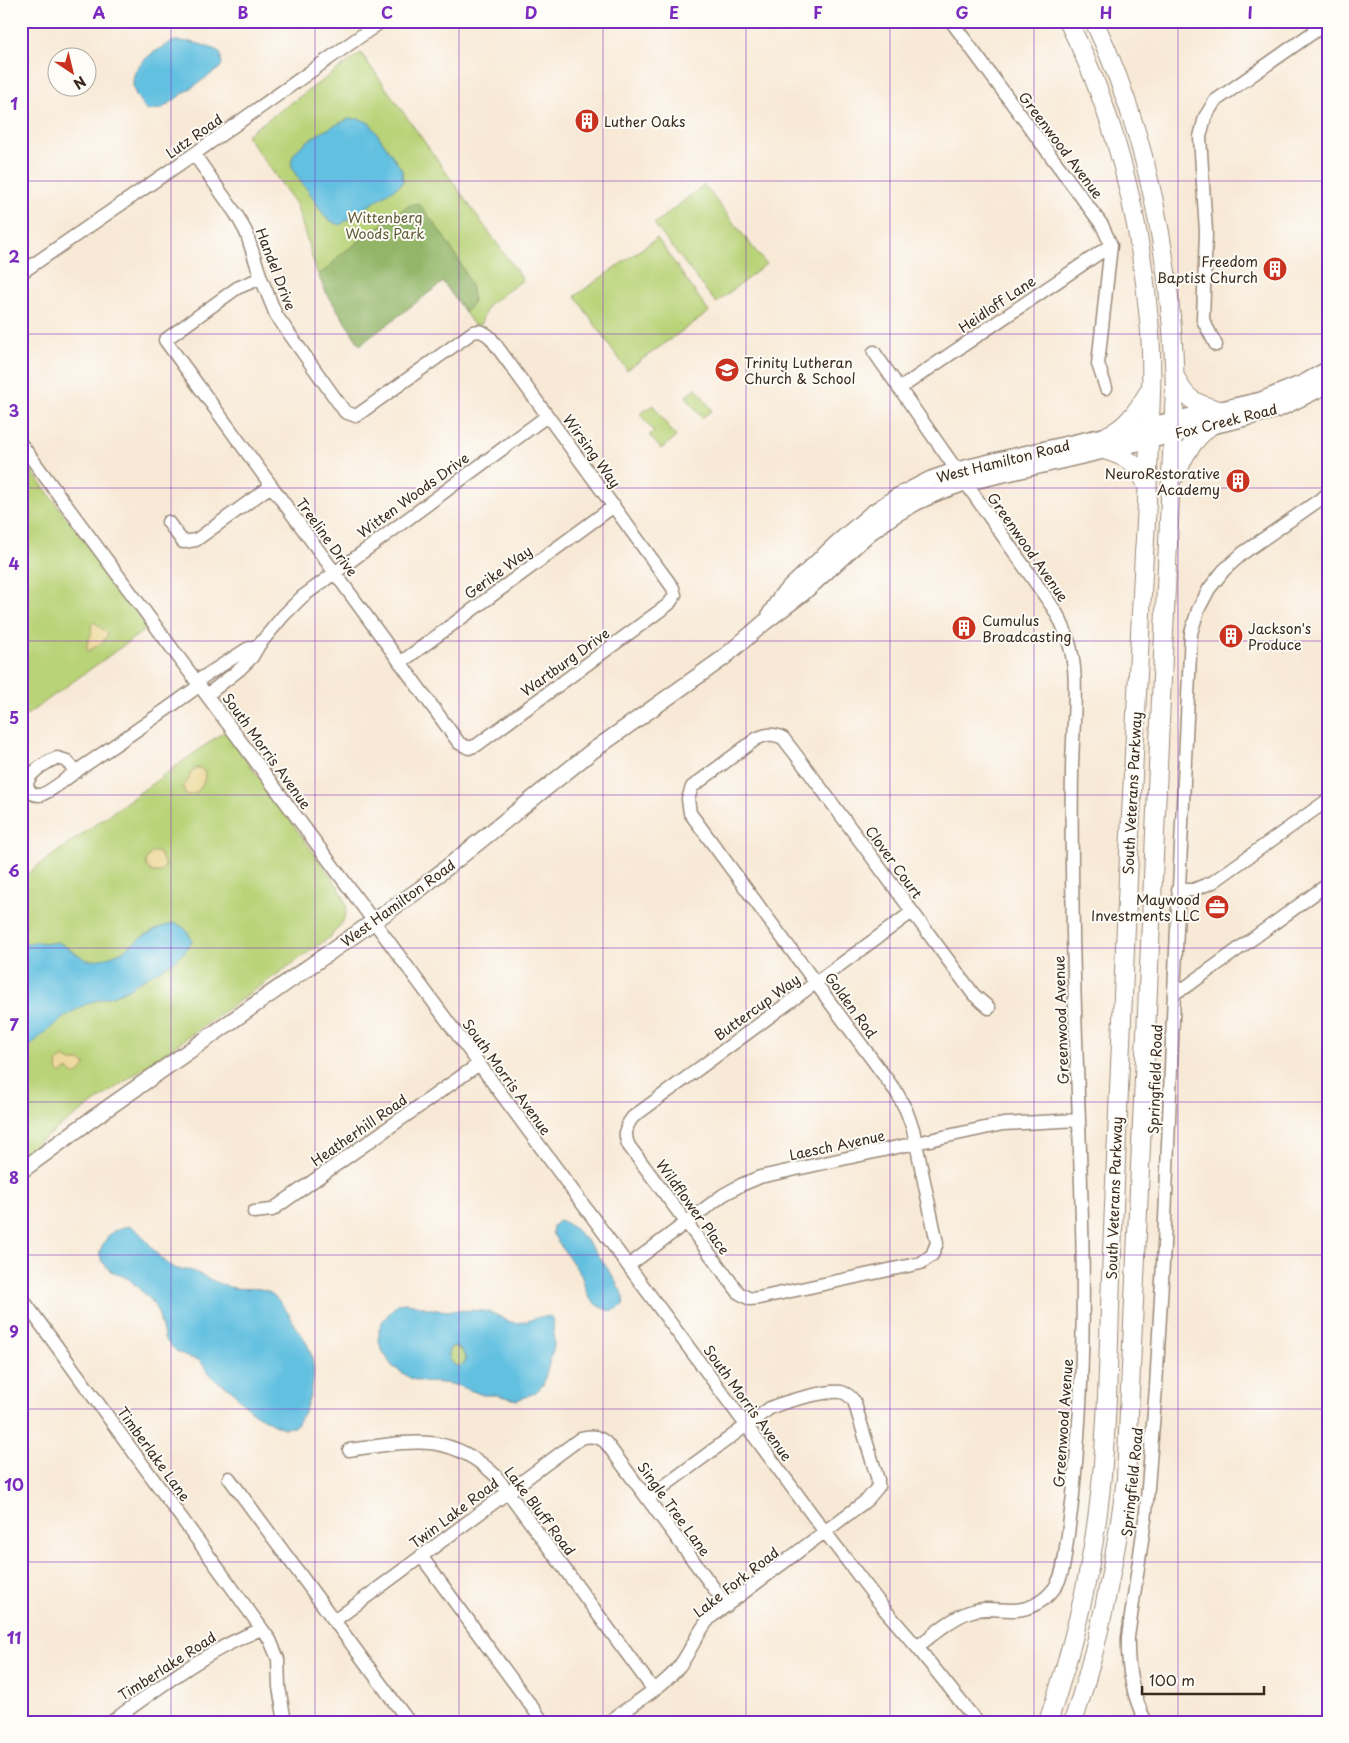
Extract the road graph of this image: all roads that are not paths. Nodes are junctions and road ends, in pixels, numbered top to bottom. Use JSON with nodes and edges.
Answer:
{"nodes":[{"id":1,"x":382,"y":21,"type":"edge"},
{"id":2,"x":951,"y":21,"type":"edge"},
{"id":3,"x":1068,"y":21,"type":"edge"},
{"id":4,"x":1094,"y":21,"type":"edge"},
{"id":5,"x":1328,"y":22,"type":"edge"},
{"id":6,"x":194,"y":154,"type":"junction"},
{"id":7,"x":1110,"y":245,"type":"junction"},
{"id":8,"x":21,"y":273,"type":"edge"},
{"id":9,"x":261,"y":278,"type":"junction"},
{"id":10,"x":478,"y":331,"type":"joint"},
{"id":11,"x":1216,"y":345,"type":"dead end"},
{"id":12,"x":874,"y":352,"type":"dead end"},
{"id":13,"x":1328,"y":369,"type":"edge"},
{"id":14,"x":1175,"y":377,"type":"junction"},
{"id":15,"x":1328,"y":385,"type":"edge"},
{"id":16,"x":1106,"y":388,"type":"dead end"},
{"id":17,"x":1152,"y":388,"type":"junction"},
{"id":18,"x":900,"y":389,"type":"junction"},
{"id":19,"x":1219,"y":410,"type":"junction"},
{"id":20,"x":547,"y":416,"type":"junction"},
{"id":21,"x":1210,"y":426,"type":"junction"},
{"id":22,"x":1175,"y":427,"type":"junction"},
{"id":23,"x":1150,"y":433,"type":"junction"},
{"id":24,"x":1106,"y":443,"type":"junction"},
{"id":25,"x":21,"y":444,"type":"edge"},
{"id":26,"x":961,"y":476,"type":"junction"},
{"id":27,"x":271,"y":486,"type":"junction"},
{"id":28,"x":1148,"y":489,"type":"junction"},
{"id":29,"x":1172,"y":489,"type":"junction"},
{"id":30,"x":1328,"y":494,"type":"edge"},
{"id":31,"x":614,"y":506,"type":"junction"},
{"id":32,"x":168,"y":522,"type":"dead end"},
{"id":33,"x":334,"y":572,"type":"junction"},
{"id":34,"x":675,"y":595,"type":"joint"},
{"id":35,"x":259,"y":645,"type":"junction"},
{"id":36,"x":400,"y":663,"type":"junction"},
{"id":37,"x":201,"y":687,"type":"junction"},
{"id":38,"x":775,"y":735,"type":"joint"},
{"id":39,"x":469,"y":748,"type":"joint"},
{"id":40,"x":76,"y":772,"type":"dead end"},
{"id":41,"x":1328,"y":800,"type":"edge"},
{"id":42,"x":1328,"y":884,"type":"edge"},
{"id":43,"x":1178,"y":890,"type":"junction"},
{"id":44,"x":912,"y":912,"type":"junction"},
{"id":45,"x":374,"y":922,"type":"junction"},
{"id":46,"x":816,"y":982,"type":"junction"},
{"id":47,"x":1174,"y":993,"type":"junction"},
{"id":48,"x":989,"y":1008,"type":"dead end"},
{"id":49,"x":479,"y":1064,"type":"junction"},
{"id":50,"x":1079,"y":1120,"type":"junction"},
{"id":51,"x":626,"y":1131,"type":"joint"},
{"id":52,"x":916,"y":1143,"type":"junction"},
{"id":53,"x":21,"y":1171,"type":"edge"},
{"id":54,"x":254,"y":1212,"type":"dead end"},
{"id":55,"x":685,"y":1223,"type":"junction"},
{"id":56,"x":628,"y":1266,"type":"junction"},
{"id":57,"x":21,"y":1297,"type":"edge"},
{"id":58,"x":744,"y":1297,"type":"joint"},
{"id":59,"x":746,"y":1426,"type":"junction"},
{"id":60,"x":594,"y":1436,"type":"joint"},
{"id":61,"x":350,"y":1450,"type":"dead end"},
{"id":62,"x":230,"y":1478,"type":"dead end"},
{"id":63,"x":508,"y":1492,"type":"junction"},
{"id":64,"x":648,"y":1498,"type":"junction"},
{"id":65,"x":825,"y":1532,"type":"junction"},
{"id":66,"x":421,"y":1556,"type":"junction"},
{"id":67,"x":727,"y":1606,"type":"junction"},
{"id":68,"x":334,"y":1621,"type":"junction"},
{"id":69,"x":262,"y":1629,"type":"junction"},
{"id":70,"x":917,"y":1647,"type":"junction"},
{"id":71,"x":654,"y":1689,"type":"junction"},
{"id":72,"x":110,"y":1722,"type":"edge"},
{"id":73,"x":284,"y":1722,"type":"edge"},
{"id":74,"x":409,"y":1722,"type":"edge"},
{"id":75,"x":543,"y":1722,"type":"edge"},
{"id":76,"x":609,"y":1722,"type":"edge"},
{"id":77,"x":977,"y":1722,"type":"edge"},
{"id":78,"x":1048,"y":1722,"type":"edge"},
{"id":79,"x":1073,"y":1722,"type":"edge"},
{"id":80,"x":1146,"y":1722,"type":"edge"}],
"edges":[{"from":1,"to":6,"type":"street","name":"Lutz Road"},
{"from":2,"to":7,"type":"street","name":"Greenwood Avenue"},
{"from":3,"to":17,"type":"highway","name":"South Veterans Parkway"},
{"from":4,"to":14,"type":"highway","name":"South Veterans Parkway"},
{"from":5,"to":11,"type":"street"},
{"from":6,"to":8,"type":"street","name":"Lutz Road"},
{"from":6,"to":9,"type":"street","name":"Handel Drive"},
{"from":7,"to":16,"type":"street","name":"Greenwood Avenue"},
{"from":7,"to":18,"type":"street","name":"Heidloff Lane"},
{"from":9,"to":10,"type":"street","name":"Handel Drive"},
{"from":9,"to":27,"type":"street","name":"Treeline Drive"},
{"from":10,"to":20,"type":"street","name":"Wirsing Way"},
{"from":12,"to":18,"type":"street","name":"Greenwood Avenue"},
{"from":13,"to":19,"type":"main road","name":"Fox Creek Road"},
{"from":14,"to":19,"type":"highway"},
{"from":14,"to":22,"type":"highway","name":"South Veterans Parkway"},
{"from":15,"to":21,"type":"main road","name":"Fox Creek Road"},
{"from":17,"to":23,"type":"highway","name":"South Veterans Parkway"},
{"from":17,"to":24,"type":"highway"},
{"from":18,"to":26,"type":"street","name":"Greenwood Avenue"},
{"from":19,"to":22,"type":"main road","name":"Fox Creek Road"},
{"from":20,"to":31,"type":"street","name":"Wirsing Way"},
{"from":20,"to":33,"type":"street","name":"Witten Woods Drive"},
{"from":21,"to":22,"type":"main road","name":"Fox Creek Road"},
{"from":21,"to":29,"type":"highway"},
{"from":22,"to":23,"type":"main road","name":"Fox Creek Road"},
{"from":22,"to":29,"type":"highway","name":"South Veterans Parkway"},
{"from":23,"to":24,"type":"main road","name":"West Hamilton Road"},
{"from":23,"to":28,"type":"highway","name":"South Veterans Parkway"},
{"from":24,"to":26,"type":"main road","name":"West Hamilton Road"},
{"from":24,"to":28,"type":"highway"},
{"from":25,"to":37,"type":"street","name":"South Morris Avenue"},
{"from":26,"to":45,"type":"main road","name":"West Hamilton Road"},
{"from":26,"to":50,"type":"street","name":"Greenwood Avenue"},
{"from":27,"to":32,"type":"street"},
{"from":27,"to":33,"type":"street","name":"Treeline Drive"},
{"from":28,"to":78,"type":"highway","name":"South Veterans Parkway"},
{"from":29,"to":79,"type":"highway","name":"South Veterans Parkway"},
{"from":30,"to":43,"type":"street","name":"Springfield Road"},
{"from":31,"to":34,"type":"street","name":"Wirsing Way"},
{"from":31,"to":36,"type":"street","name":"Gerike Way"},
{"from":33,"to":35,"type":"street","name":"Witten Woods Drive"},
{"from":33,"to":36,"type":"street","name":"Treeline Drive"},
{"from":34,"to":39,"type":"street","name":"Wartburg Drive"},
{"from":35,"to":37,"type":"street","name":"Witten Woods Drive"},
{"from":35,"to":37,"type":"street","name":"Witten Woods Drive"},
{"from":36,"to":39,"type":"street","name":"Treeline Drive"},
{"from":37,"to":40,"type":"street"},
{"from":37,"to":45,"type":"street","name":"South Morris Avenue"},
{"from":38,"to":44,"type":"street","name":"Clover Court"},
{"from":38,"to":46,"type":"street","name":"Golden Rod"},
{"from":41,"to":43,"type":"street"},
{"from":42,"to":47,"type":"street"},
{"from":43,"to":47,"type":"street","name":"Springfield Road"},
{"from":44,"to":46,"type":"street","name":"Buttercup Way"},
{"from":44,"to":48,"type":"street","name":"Clover Court"},
{"from":45,"to":49,"type":"street","name":"South Morris Avenue"},
{"from":45,"to":53,"type":"main road","name":"West Hamilton Road"},
{"from":46,"to":51,"type":"street","name":"Buttercup Way"},
{"from":46,"to":52,"type":"street","name":"Golden Rod"},
{"from":47,"to":80,"type":"street","name":"Springfield Road"},
{"from":49,"to":54,"type":"street","name":"Heatherhill Road"},
{"from":49,"to":56,"type":"street","name":"South Morris Avenue"},
{"from":50,"to":52,"type":"street","name":"Laesch Avenue"},
{"from":50,"to":70,"type":"street","name":"Greenwood Avenue"},
{"from":51,"to":55,"type":"street","name":"Wildflower Place"},
{"from":52,"to":55,"type":"street","name":"Laesch Avenue"},
{"from":52,"to":58,"type":"street","name":"Golden Rod"},
{"from":55,"to":56,"type":"street","name":"Laesch Avenue"},
{"from":55,"to":58,"type":"street","name":"Wildflower Place"},
{"from":56,"to":59,"type":"street","name":"South Morris Avenue"},
{"from":57,"to":69,"type":"street","name":"Timberlake Lane"},
{"from":59,"to":64,"type":"street"},
{"from":59,"to":65,"type":"street","name":"South Morris Avenue"},
{"from":59,"to":65,"type":"street","name":"Lake Fork Road"},
{"from":60,"to":63,"type":"street","name":"Twin Lake Road"},
{"from":60,"to":64,"type":"street","name":"Single Tree Lane"},
{"from":61,"to":63,"type":"street","name":"Lake Bluff Road"},
{"from":62,"to":68,"type":"street"},
{"from":63,"to":66,"type":"street","name":"Twin Lake Road"},
{"from":63,"to":71,"type":"street","name":"Lake Bluff Road"},
{"from":64,"to":67,"type":"street","name":"Single Tree Lane"},
{"from":65,"to":67,"type":"street","name":"Lake Fork Road"},
{"from":65,"to":70,"type":"street","name":"South Morris Avenue"},
{"from":66,"to":68,"type":"street","name":"Twin Lake Road"},
{"from":66,"to":75,"type":"street"},
{"from":67,"to":71,"type":"street","name":"Lake Fork Road"},
{"from":68,"to":74,"type":"street"},
{"from":69,"to":72,"type":"street","name":"Timberlake Road"},
{"from":69,"to":73,"type":"street"},
{"from":70,"to":77,"type":"street","name":"South Morris Avenue"},
{"from":71,"to":76,"type":"street","name":"Lake Fork Road"}]}
